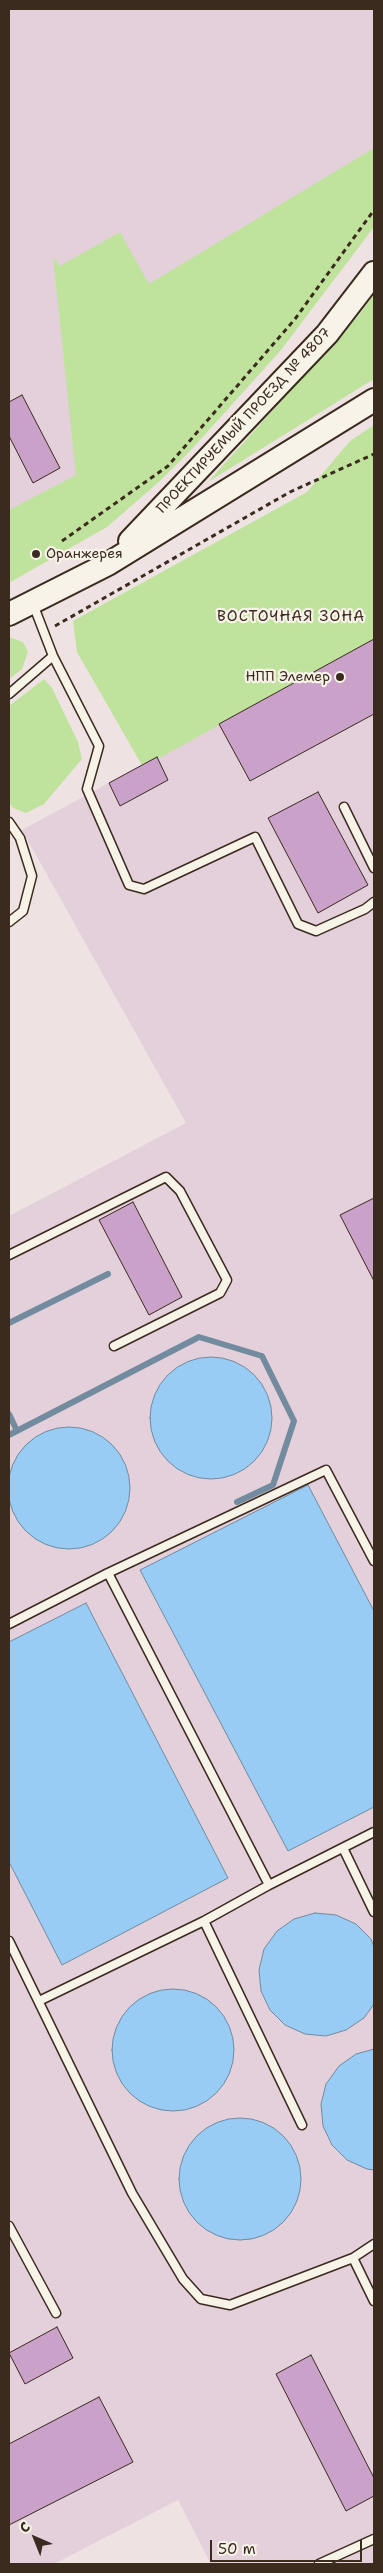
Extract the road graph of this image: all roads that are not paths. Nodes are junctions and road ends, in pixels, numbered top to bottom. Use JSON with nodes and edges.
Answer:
{"nodes":[{"id":1,"x":374,"y":273,"type":"edge"},
{"id":2,"x":374,"y":400,"type":"edge"},
{"id":3,"x":108,"y":564,"type":"junction"},
{"id":4,"x":32,"y":602,"type":"junction"},
{"id":5,"x":9,"y":614,"type":"edge"},
{"id":6,"x":53,"y":656,"type":"junction"},
{"id":7,"x":9,"y":694,"type":"edge"},
{"id":8,"x":344,"y":806,"type":"dead end"},
{"id":9,"x":9,"y":822,"type":"edge"},
{"id":10,"x":374,"y":868,"type":"edge"},
{"id":11,"x":374,"y":902,"type":"edge"},
{"id":12,"x":9,"y":922,"type":"edge"},
{"id":13,"x":9,"y":1255,"type":"edge"},
{"id":14,"x":114,"y":1346,"type":"dead end"},
{"id":15,"x":374,"y":1561,"type":"edge"},
{"id":16,"x":108,"y":1573,"type":"junction"},
{"id":17,"x":9,"y":1624,"type":"edge"},
{"id":18,"x":374,"y":1832,"type":"edge"},
{"id":19,"x":342,"y":1848,"type":"junction"},
{"id":20,"x":269,"y":1885,"type":"junction"},
{"id":21,"x":374,"y":1912,"type":"edge"},
{"id":22,"x":204,"y":1921,"type":"junction"},
{"id":23,"x":9,"y":1941,"type":"edge"},
{"id":24,"x":39,"y":2001,"type":"junction"},
{"id":25,"x":302,"y":2125,"type":"dead end"},
{"id":26,"x":9,"y":2226,"type":"edge"},
{"id":27,"x":374,"y":2244,"type":"edge"},
{"id":28,"x":353,"y":2258,"type":"junction"},
{"id":29,"x":374,"y":2301,"type":"edge"},
{"id":30,"x":56,"y":2313,"type":"dead end"},
{"id":31,"x":374,"y":2539,"type":"edge"},
{"id":32,"x":319,"y":2564,"type":"edge"}],
"edges":[{"from":1,"to":3,"type":"main road","name":"ПРОЕКТИРУЕМЫЙ ПРОЕЗД № 4807"},
{"from":2,"to":3,"type":"main road","name":"ПРОЕКТИРУЕМЫЙ ПРОЕЗД № 4807"},
{"from":3,"to":4,"type":"main road","name":"ПРОЕКТИРУЕМЫЙ ПРОЕЗД № 4807"},
{"from":4,"to":5,"type":"main road","name":"ПРОЕКТИРУЕМЫЙ ПРОЕЗД № 4807"},
{"from":4,"to":6,"type":"lane"},
{"from":6,"to":7,"type":"lane"},
{"from":6,"to":11,"type":"lane"},
{"from":8,"to":10,"type":"lane"},
{"from":9,"to":12,"type":"lane"},
{"from":13,"to":14,"type":"lane"},
{"from":15,"to":16,"type":"lane"},
{"from":16,"to":17,"type":"lane"},
{"from":16,"to":20,"type":"lane"},
{"from":18,"to":19,"type":"lane"},
{"from":19,"to":20,"type":"lane"},
{"from":19,"to":21,"type":"lane"},
{"from":20,"to":22,"type":"lane"},
{"from":22,"to":24,"type":"lane"},
{"from":22,"to":25,"type":"lane"},
{"from":23,"to":24,"type":"lane"},
{"from":24,"to":28,"type":"lane"},
{"from":26,"to":30,"type":"lane"},
{"from":27,"to":28,"type":"lane"},
{"from":28,"to":29,"type":"lane"},
{"from":31,"to":32,"type":"lane"}]}
